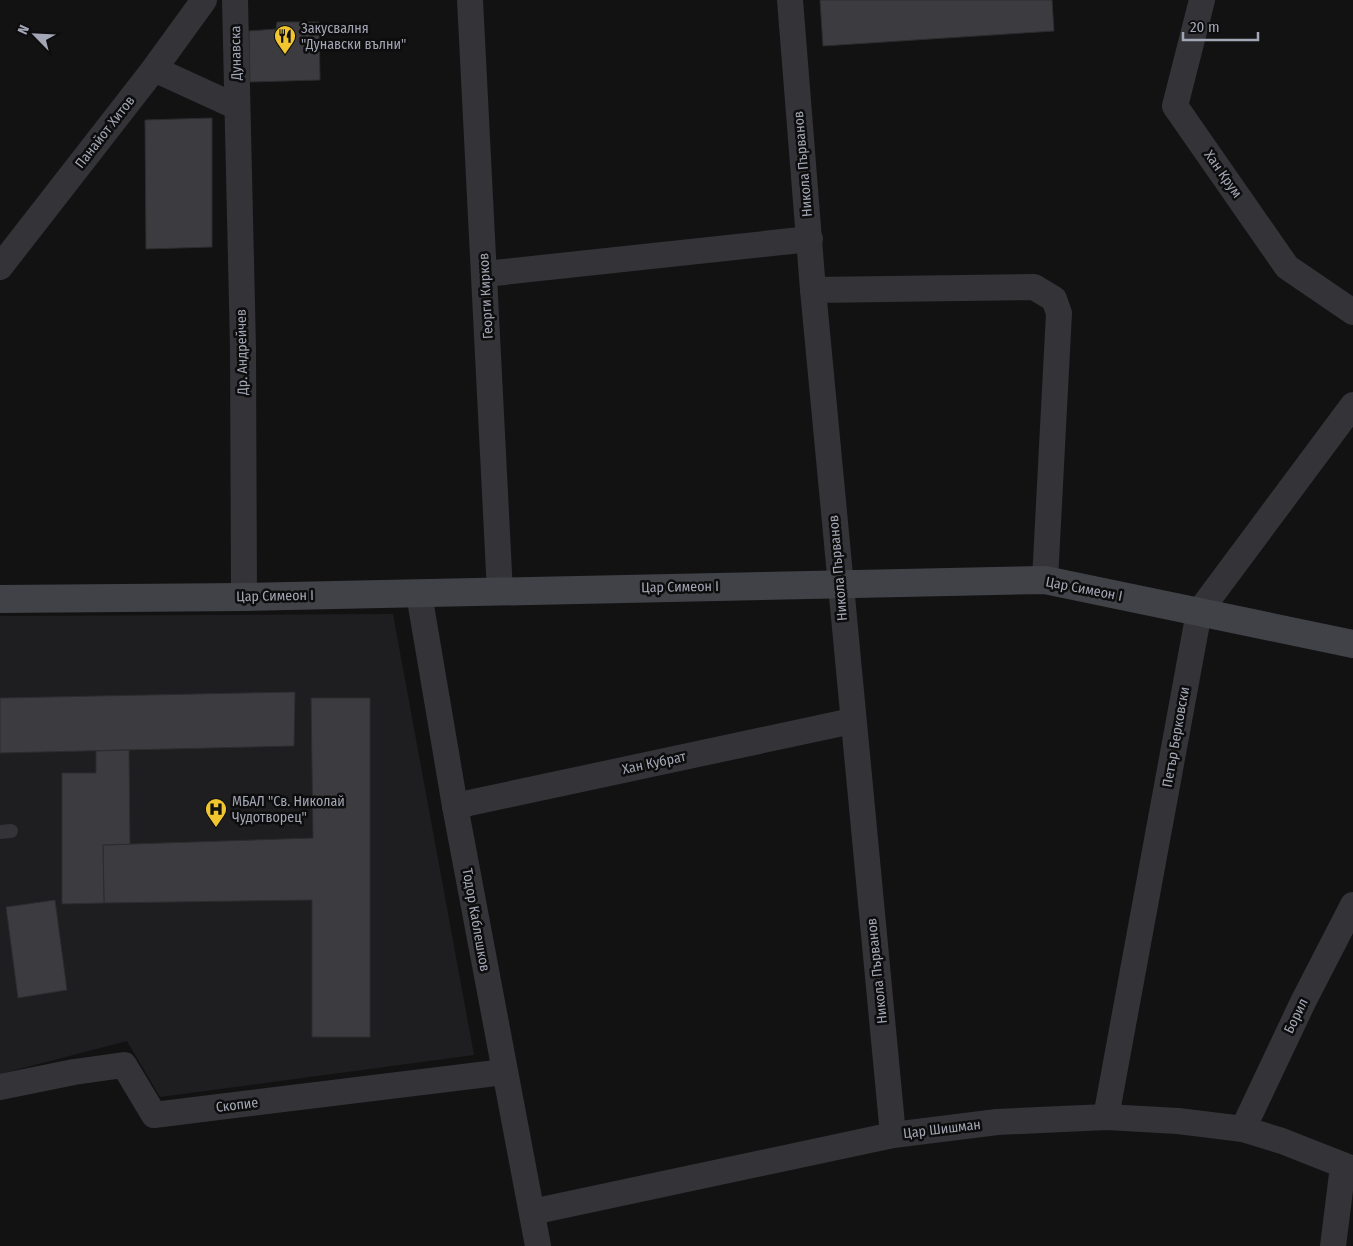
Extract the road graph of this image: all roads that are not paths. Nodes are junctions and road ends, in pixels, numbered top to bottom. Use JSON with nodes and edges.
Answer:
{"nodes":[{"id":1,"x":204,"y":0,"type":"edge"},
{"id":2,"x":235,"y":0,"type":"edge"},
{"id":3,"x":470,"y":0,"type":"edge"},
{"id":4,"x":790,"y":0,"type":"edge"},
{"id":5,"x":1202,"y":0,"type":"edge"},
{"id":6,"x":154,"y":69,"type":"junction"},
{"id":7,"x":237,"y":107,"type":"junction"},
{"id":8,"x":810,"y":240,"type":"junction"},
{"id":9,"x":0,"y":268,"type":"edge"},
{"id":10,"x":485,"y":274,"type":"junction"},
{"id":11,"x":813,"y":290,"type":"junction"},
{"id":12,"x":1353,"y":312,"type":"edge"},
{"id":13,"x":1353,"y":405,"type":"edge"},
{"id":14,"x":1045,"y":580,"type":"junction"},
{"id":15,"x":840,"y":583,"type":"junction"},
{"id":16,"x":500,"y":592,"type":"junction"},
{"id":17,"x":420,"y":594,"type":"junction"},
{"id":18,"x":244,"y":597,"type":"junction"},
{"id":19,"x":0,"y":599,"type":"edge"},
{"id":20,"x":1199,"y":612,"type":"junction"},
{"id":21,"x":1353,"y":644,"type":"edge"},
{"id":22,"x":852,"y":721,"type":"junction"},
{"id":23,"x":455,"y":806,"type":"junction"},
{"id":24,"x":1353,"y":905,"type":"edge"},
{"id":25,"x":504,"y":1072,"type":"junction"},
{"id":26,"x":0,"y":1087,"type":"edge"},
{"id":27,"x":1106,"y":1117,"type":"junction"},
{"id":28,"x":1243,"y":1129,"type":"junction"},
{"id":29,"x":893,"y":1135,"type":"junction"},
{"id":30,"x":1348,"y":1167,"type":"edge"},
{"id":31,"x":532,"y":1212,"type":"junction"},
{"id":32,"x":538,"y":1246,"type":"edge"},
{"id":33,"x":1333,"y":1246,"type":"edge"}],
"edges":[{"from":1,"to":6,"type":"street"},
{"from":2,"to":7,"type":"street","name":"Дунавска"},
{"from":3,"to":10,"type":"street","name":"Георги Кирков"},
{"from":4,"to":8,"type":"street","name":"Никола Първанов"},
{"from":5,"to":12,"type":"street","name":"Хан Крум"},
{"from":6,"to":7,"type":"street"},
{"from":6,"to":9,"type":"street","name":"Панайот Хитов"},
{"from":7,"to":18,"type":"street","name":"Др. Андрейчев"},
{"from":8,"to":10,"type":"street"},
{"from":8,"to":11,"type":"street","name":"Никола Първанов"},
{"from":10,"to":16,"type":"street","name":"Георги Кирков"},
{"from":11,"to":14,"type":"street"},
{"from":11,"to":15,"type":"street","name":"Никола Първанов"},
{"from":13,"to":20,"type":"street","name":"Петър Берковски"},
{"from":14,"to":15,"type":"street","name":"Цар Симеон I"},
{"from":14,"to":20,"type":"street","name":"Цар Симеон I"},
{"from":15,"to":16,"type":"street","name":"Цар Симеон I"},
{"from":15,"to":22,"type":"street","name":"Никола Първанов"},
{"from":16,"to":17,"type":"street","name":"Цар Симеон I"},
{"from":17,"to":18,"type":"street","name":"Цар Симеон I"},
{"from":17,"to":23,"type":"street","name":"Тодор Каблешков"},
{"from":18,"to":19,"type":"street","name":"Цар Симеон I"},
{"from":20,"to":21,"type":"street","name":"Цар Симеон I"},
{"from":20,"to":27,"type":"street","name":"Петър Берковски"},
{"from":22,"to":23,"type":"street","name":"Хан Кубрат"},
{"from":22,"to":29,"type":"street","name":"Никола Първанов"},
{"from":23,"to":25,"type":"street","name":"Тодор Каблешков"},
{"from":24,"to":28,"type":"street","name":"Борил"},
{"from":25,"to":26,"type":"street","name":"Скопие"},
{"from":25,"to":31,"type":"street","name":"Тодор Каблешков"},
{"from":27,"to":28,"type":"street","name":"Цар Шишман"},
{"from":27,"to":29,"type":"street","name":"Цар Шишман"},
{"from":28,"to":30,"type":"street","name":"Цар Шишман"},
{"from":29,"to":31,"type":"street","name":"Цар Шишман"},
{"from":30,"to":33,"type":"street"},
{"from":31,"to":32,"type":"street","name":"Тодор Каблешков"}]}
